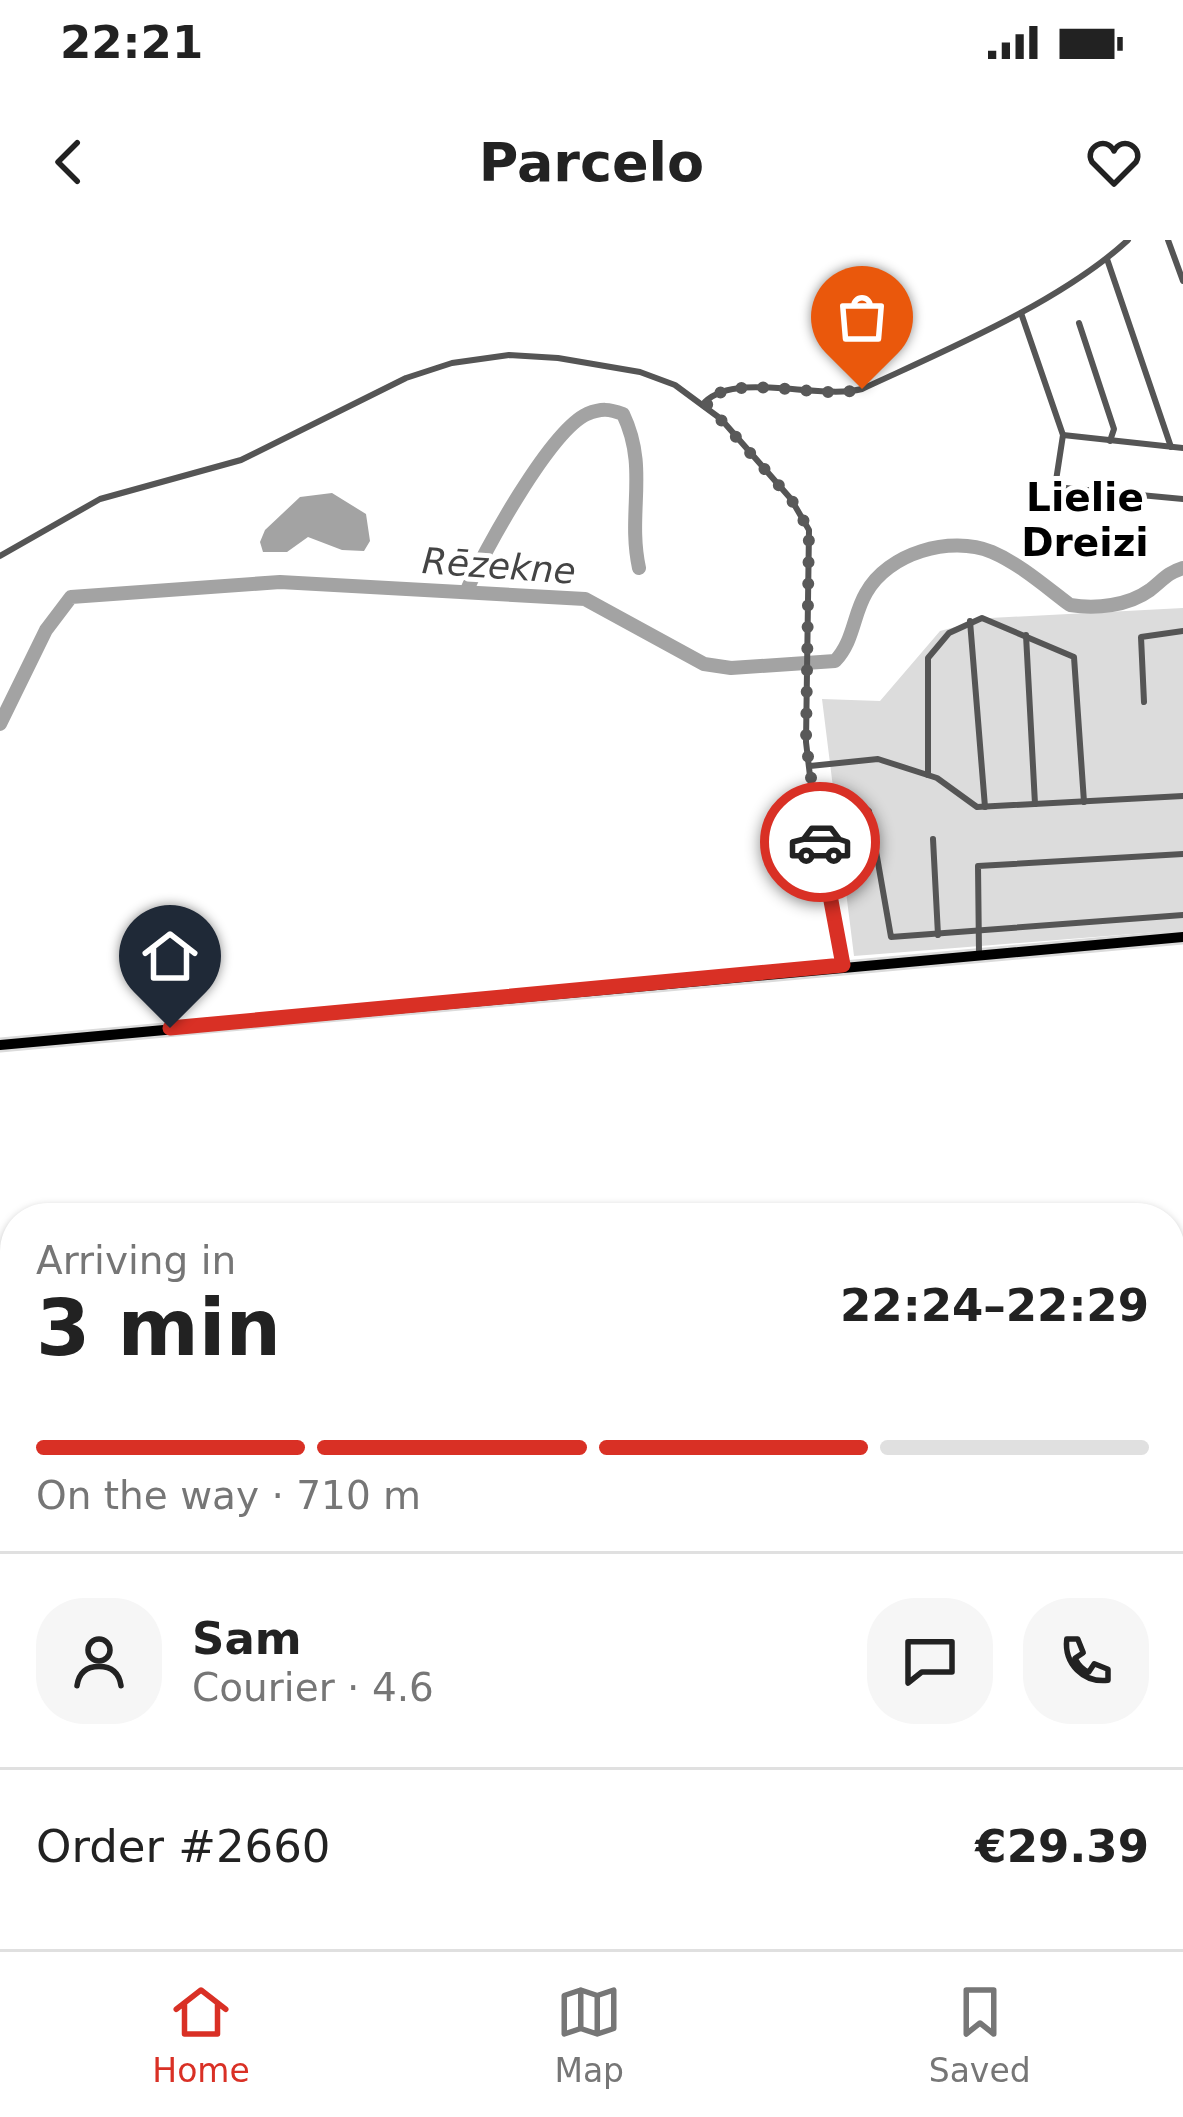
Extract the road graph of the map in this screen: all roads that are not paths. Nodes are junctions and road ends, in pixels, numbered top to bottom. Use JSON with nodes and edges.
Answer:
{"nodes":[{"id":1,"x":1128,"y":240,"type":"edge"},
{"id":2,"x":1168,"y":240,"type":"edge"},
{"id":3,"x":1107,"y":260,"type":"junction"},
{"id":4,"x":1183,"y":281,"type":"edge"},
{"id":5,"x":1022,"y":313,"type":"junction"},
{"id":6,"x":1079,"y":323,"type":"dead end"},
{"id":7,"x":705,"y":402,"type":"junction"},
{"id":8,"x":1063,"y":435,"type":"junction"},
{"id":9,"x":1109,"y":441,"type":"junction"},
{"id":10,"x":1172,"y":447,"type":"junction"},
{"id":11,"x":1183,"y":448,"type":"edge"},
{"id":12,"x":1183,"y":499,"type":"edge"},
{"id":13,"x":0,"y":556,"type":"edge"},
{"id":14,"x":970,"y":621,"type":"junction"},
{"id":15,"x":1183,"y":631,"type":"edge"},
{"id":16,"x":1025,"y":635,"type":"junction"},
{"id":17,"x":1144,"y":703,"type":"dead end"},
{"id":18,"x":809,"y":766,"type":"junction"},
{"id":19,"x":928,"y":776,"type":"junction"},
{"id":20,"x":1183,"y":796,"type":"edge"},
{"id":21,"x":1084,"y":802,"type":"junction"},
{"id":22,"x":1035,"y":804,"type":"junction"},
{"id":23,"x":985,"y":807,"type":"junction"},
{"id":24,"x":814,"y":810,"type":"junction"},
{"id":25,"x":932,"y":839,"type":"dead end"},
{"id":26,"x":1183,"y":854,"type":"edge"},
{"id":27,"x":1183,"y":915,"type":"edge"},
{"id":28,"x":978,"y":932,"type":"junction"},
{"id":29,"x":938,"y":935,"type":"junction"},
{"id":30,"x":1183,"y":937,"type":"edge"},
{"id":31,"x":979,"y":953,"type":"junction"},
{"id":32,"x":843,"y":965,"type":"junction"},
{"id":33,"x":0,"y":1045,"type":"edge"}],
"edges":[{"from":1,"to":3,"type":"street"},
{"from":2,"to":4,"type":"street"},
{"from":3,"to":5,"type":"street"},
{"from":3,"to":10,"type":"street"},
{"from":5,"to":7,"type":"street"},
{"from":5,"to":8,"type":"street"},
{"from":6,"to":9,"type":"street"},
{"from":7,"to":13,"type":"street"},
{"from":7,"to":18,"type":"street"},
{"from":8,"to":9,"type":"street"},
{"from":8,"to":12,"type":"street"},
{"from":9,"to":10,"type":"street"},
{"from":10,"to":11,"type":"street"},
{"from":14,"to":16,"type":"street"},
{"from":14,"to":19,"type":"street"},
{"from":14,"to":23,"type":"street"},
{"from":15,"to":17,"type":"street"},
{"from":16,"to":21,"type":"street"},
{"from":16,"to":22,"type":"street"},
{"from":18,"to":19,"type":"street"},
{"from":18,"to":24,"type":"street"},
{"from":19,"to":23,"type":"street"},
{"from":20,"to":21,"type":"street"},
{"from":21,"to":22,"type":"street"},
{"from":22,"to":23,"type":"street"},
{"from":24,"to":29,"type":"street"},
{"from":24,"to":32,"type":"street"},
{"from":25,"to":29,"type":"street"},
{"from":26,"to":28,"type":"street"},
{"from":27,"to":28,"type":"street"},
{"from":28,"to":29,"type":"street"},
{"from":28,"to":31,"type":"street"},
{"from":30,"to":31,"type":"main road"},
{"from":31,"to":32,"type":"main road"},
{"from":32,"to":33,"type":"main road"}]}
